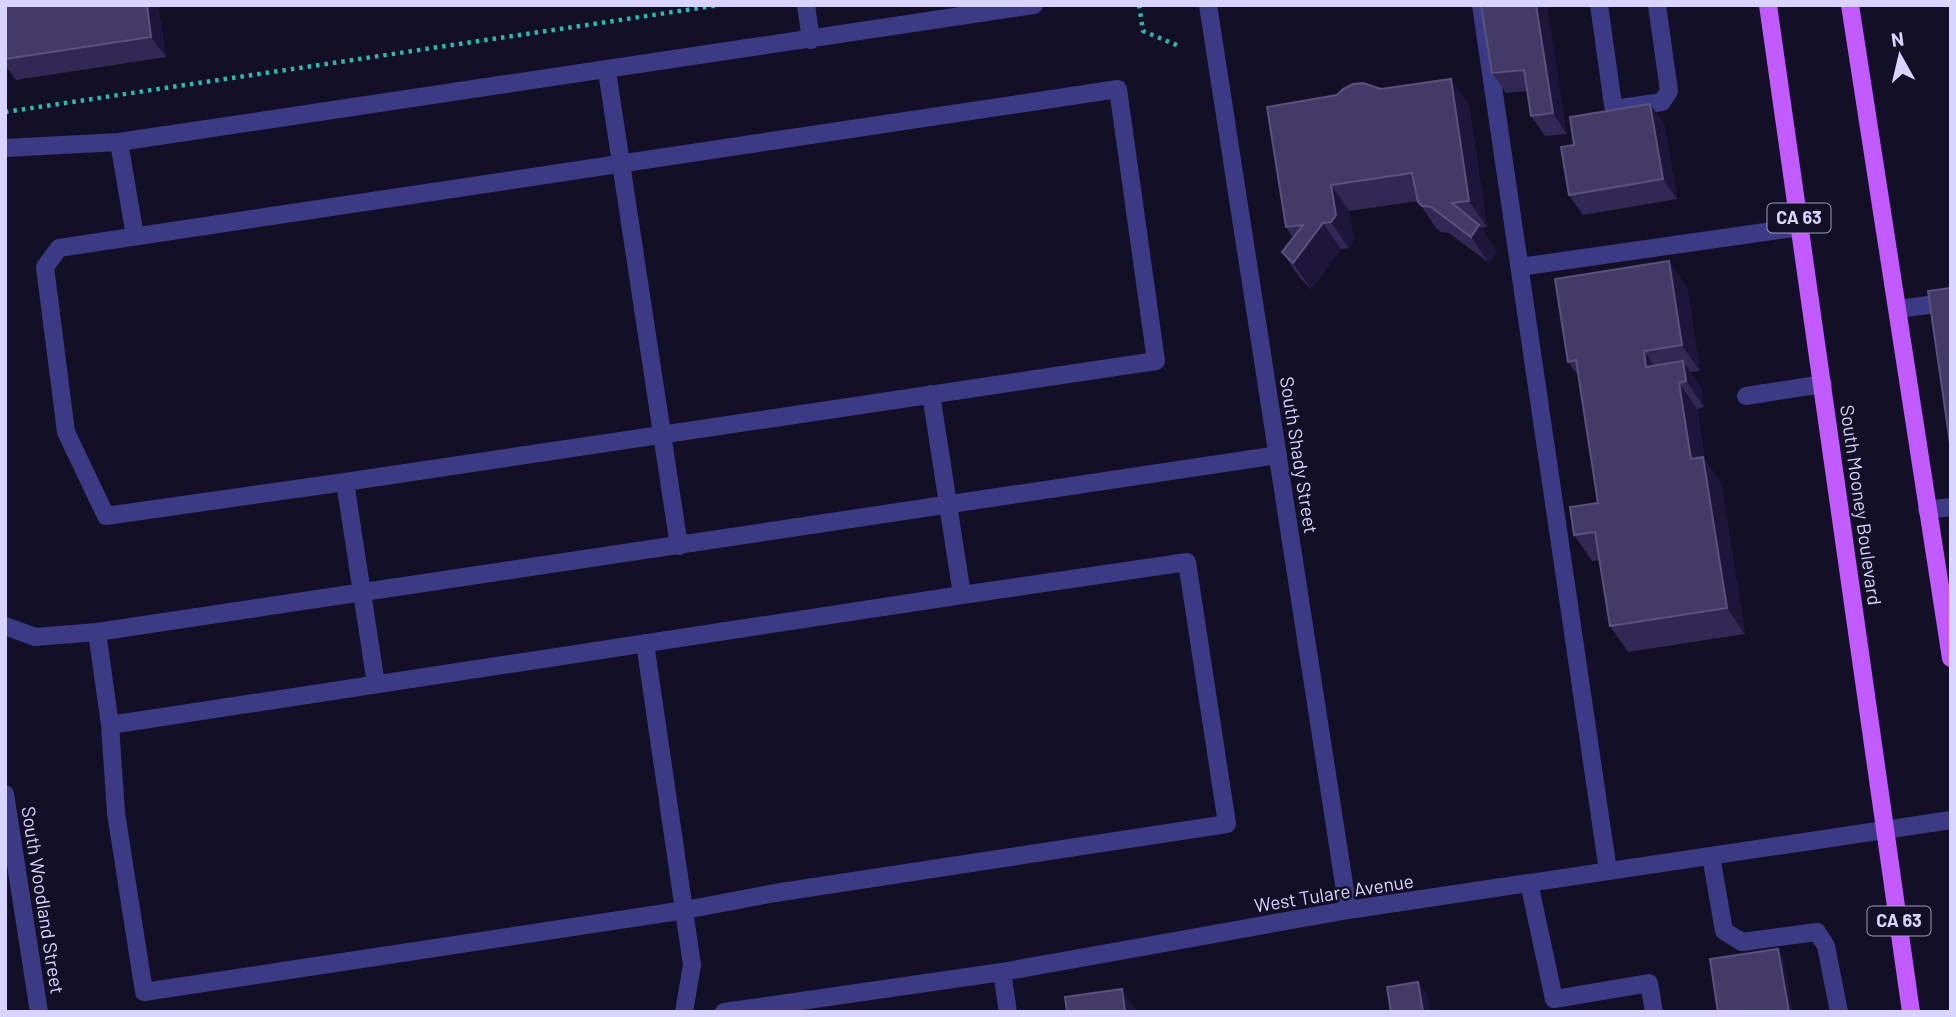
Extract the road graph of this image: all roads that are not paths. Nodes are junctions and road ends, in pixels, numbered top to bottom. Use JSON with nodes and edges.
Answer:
{"nodes":[{"id":1,"x":806,"y":5,"type":"edge"},
{"id":2,"x":1034,"y":5,"type":"edge"},
{"id":3,"x":1209,"y":5,"type":"edge"},
{"id":4,"x":1481,"y":5,"type":"edge"},
{"id":5,"x":1599,"y":5,"type":"edge"},
{"id":6,"x":1657,"y":5,"type":"edge"},
{"id":7,"x":1768,"y":5,"type":"edge"},
{"id":8,"x":1850,"y":5,"type":"edge"},
{"id":9,"x":811,"y":40,"type":"junction"},
{"id":10,"x":607,"y":71,"type":"junction"},
{"id":11,"x":119,"y":142,"type":"junction"},
{"id":12,"x":5,"y":148,"type":"edge"},
{"id":13,"x":620,"y":164,"type":"junction"},
{"id":14,"x":1800,"y":227,"type":"junction"},
{"id":15,"x":135,"y":236,"type":"junction"},
{"id":16,"x":1520,"y":267,"type":"junction"},
{"id":17,"x":1951,"y":302,"type":"edge"},
{"id":18,"x":1898,"y":309,"type":"junction"},
{"id":19,"x":1823,"y":384,"type":"junction"},
{"id":20,"x":931,"y":394,"type":"junction"},
{"id":21,"x":1746,"y":396,"type":"dead end"},
{"id":22,"x":661,"y":436,"type":"junction"},
{"id":23,"x":1278,"y":455,"type":"junction"},
{"id":24,"x":345,"y":482,"type":"junction"},
{"id":25,"x":948,"y":505,"type":"junction"},
{"id":26,"x":1951,"y":507,"type":"edge"},
{"id":27,"x":1927,"y":510,"type":"junction"},
{"id":28,"x":679,"y":546,"type":"junction"},
{"id":29,"x":361,"y":592,"type":"junction"},
{"id":30,"x":962,"y":595,"type":"junction"},
{"id":31,"x":1948,"y":620,"type":"edge"},
{"id":32,"x":5,"y":626,"type":"edge"},
{"id":33,"x":97,"y":632,"type":"junction"},
{"id":34,"x":645,"y":643,"type":"junction"},
{"id":35,"x":1951,"y":658,"type":"edge"},
{"id":36,"x":376,"y":684,"type":"junction"},
{"id":37,"x":110,"y":725,"type":"junction"},
{"id":38,"x":5,"y":794,"type":"edge"},
{"id":39,"x":1951,"y":820,"type":"edge"},
{"id":40,"x":1887,"y":829,"type":"junction"},
{"id":41,"x":1711,"y":856,"type":"junction"},
{"id":42,"x":1608,"y":871,"type":"junction"},
{"id":43,"x":1529,"y":883,"type":"junction"},
{"id":44,"x":685,"y":910,"type":"junction"},
{"id":45,"x":1348,"y":910,"type":"junction"},
{"id":46,"x":1002,"y":972,"type":"junction"},
{"id":47,"x":38,"y":1012,"type":"edge"},
{"id":48,"x":684,"y":1012,"type":"edge"},
{"id":49,"x":724,"y":1012,"type":"edge"},
{"id":50,"x":1008,"y":1012,"type":"edge"},
{"id":51,"x":1654,"y":1012,"type":"edge"},
{"id":52,"x":1839,"y":1012,"type":"edge"},
{"id":53,"x":1912,"y":1012,"type":"edge"}],
"edges":[{"from":1,"to":9,"type":"street"},
{"from":2,"to":9,"type":"street"},
{"from":3,"to":23,"type":"street","name":"South Shady Street"},
{"from":4,"to":16,"type":"street"},
{"from":5,"to":6,"type":"street"},
{"from":7,"to":14,"type":"main road","name":"South Mooney Boulevard","number":"CA 63"},
{"from":8,"to":18,"type":"main road"},
{"from":9,"to":10,"type":"street"},
{"from":10,"to":11,"type":"street"},
{"from":10,"to":13,"type":"street"},
{"from":11,"to":12,"type":"street"},
{"from":11,"to":15,"type":"street"},
{"from":13,"to":15,"type":"street"},
{"from":13,"to":20,"type":"street"},
{"from":13,"to":22,"type":"street"},
{"from":14,"to":16,"type":"street"},
{"from":14,"to":19,"type":"main road","name":"South Mooney Boulevard","number":"CA 63"},
{"from":15,"to":24,"type":"street"},
{"from":16,"to":42,"type":"street"},
{"from":17,"to":18,"type":"street"},
{"from":18,"to":27,"type":"main road"},
{"from":19,"to":21,"type":"street"},
{"from":19,"to":40,"type":"main road","name":"South Mooney Boulevard","number":"CA 63"},
{"from":20,"to":22,"type":"street"},
{"from":20,"to":25,"type":"street"},
{"from":22,"to":24,"type":"street"},
{"from":22,"to":28,"type":"street"},
{"from":23,"to":25,"type":"street"},
{"from":23,"to":45,"type":"street","name":"South Shady Street"},
{"from":24,"to":29,"type":"street"},
{"from":25,"to":28,"type":"street"},
{"from":25,"to":30,"type":"street"},
{"from":26,"to":27,"type":"street"},
{"from":27,"to":31,"type":"main road"},
{"from":28,"to":29,"type":"street"},
{"from":29,"to":33,"type":"street"},
{"from":29,"to":36,"type":"street"},
{"from":30,"to":34,"type":"street"},
{"from":30,"to":44,"type":"street"},
{"from":31,"to":35,"type":"main road"},
{"from":32,"to":33,"type":"street"},
{"from":33,"to":37,"type":"street"},
{"from":34,"to":36,"type":"street"},
{"from":34,"to":44,"type":"street"},
{"from":36,"to":37,"type":"street"},
{"from":37,"to":44,"type":"street"},
{"from":38,"to":47,"type":"street","name":"South Woodland Street"},
{"from":39,"to":40,"type":"street","name":"West Tulare Avenue"},
{"from":40,"to":41,"type":"street","name":"West Tulare Avenue"},
{"from":40,"to":53,"type":"main road","name":"South Mooney Boulevard","number":"CA 63"},
{"from":41,"to":42,"type":"street","name":"West Tulare Avenue"},
{"from":41,"to":52,"type":"street"},
{"from":42,"to":43,"type":"street","name":"West Tulare Avenue"},
{"from":43,"to":45,"type":"street","name":"West Tulare Avenue"},
{"from":43,"to":51,"type":"street"},
{"from":44,"to":48,"type":"street"},
{"from":45,"to":46,"type":"street","name":"West Tulare Avenue"},
{"from":46,"to":49,"type":"street","name":"West Tulare Avenue"},
{"from":46,"to":50,"type":"street"}]}
